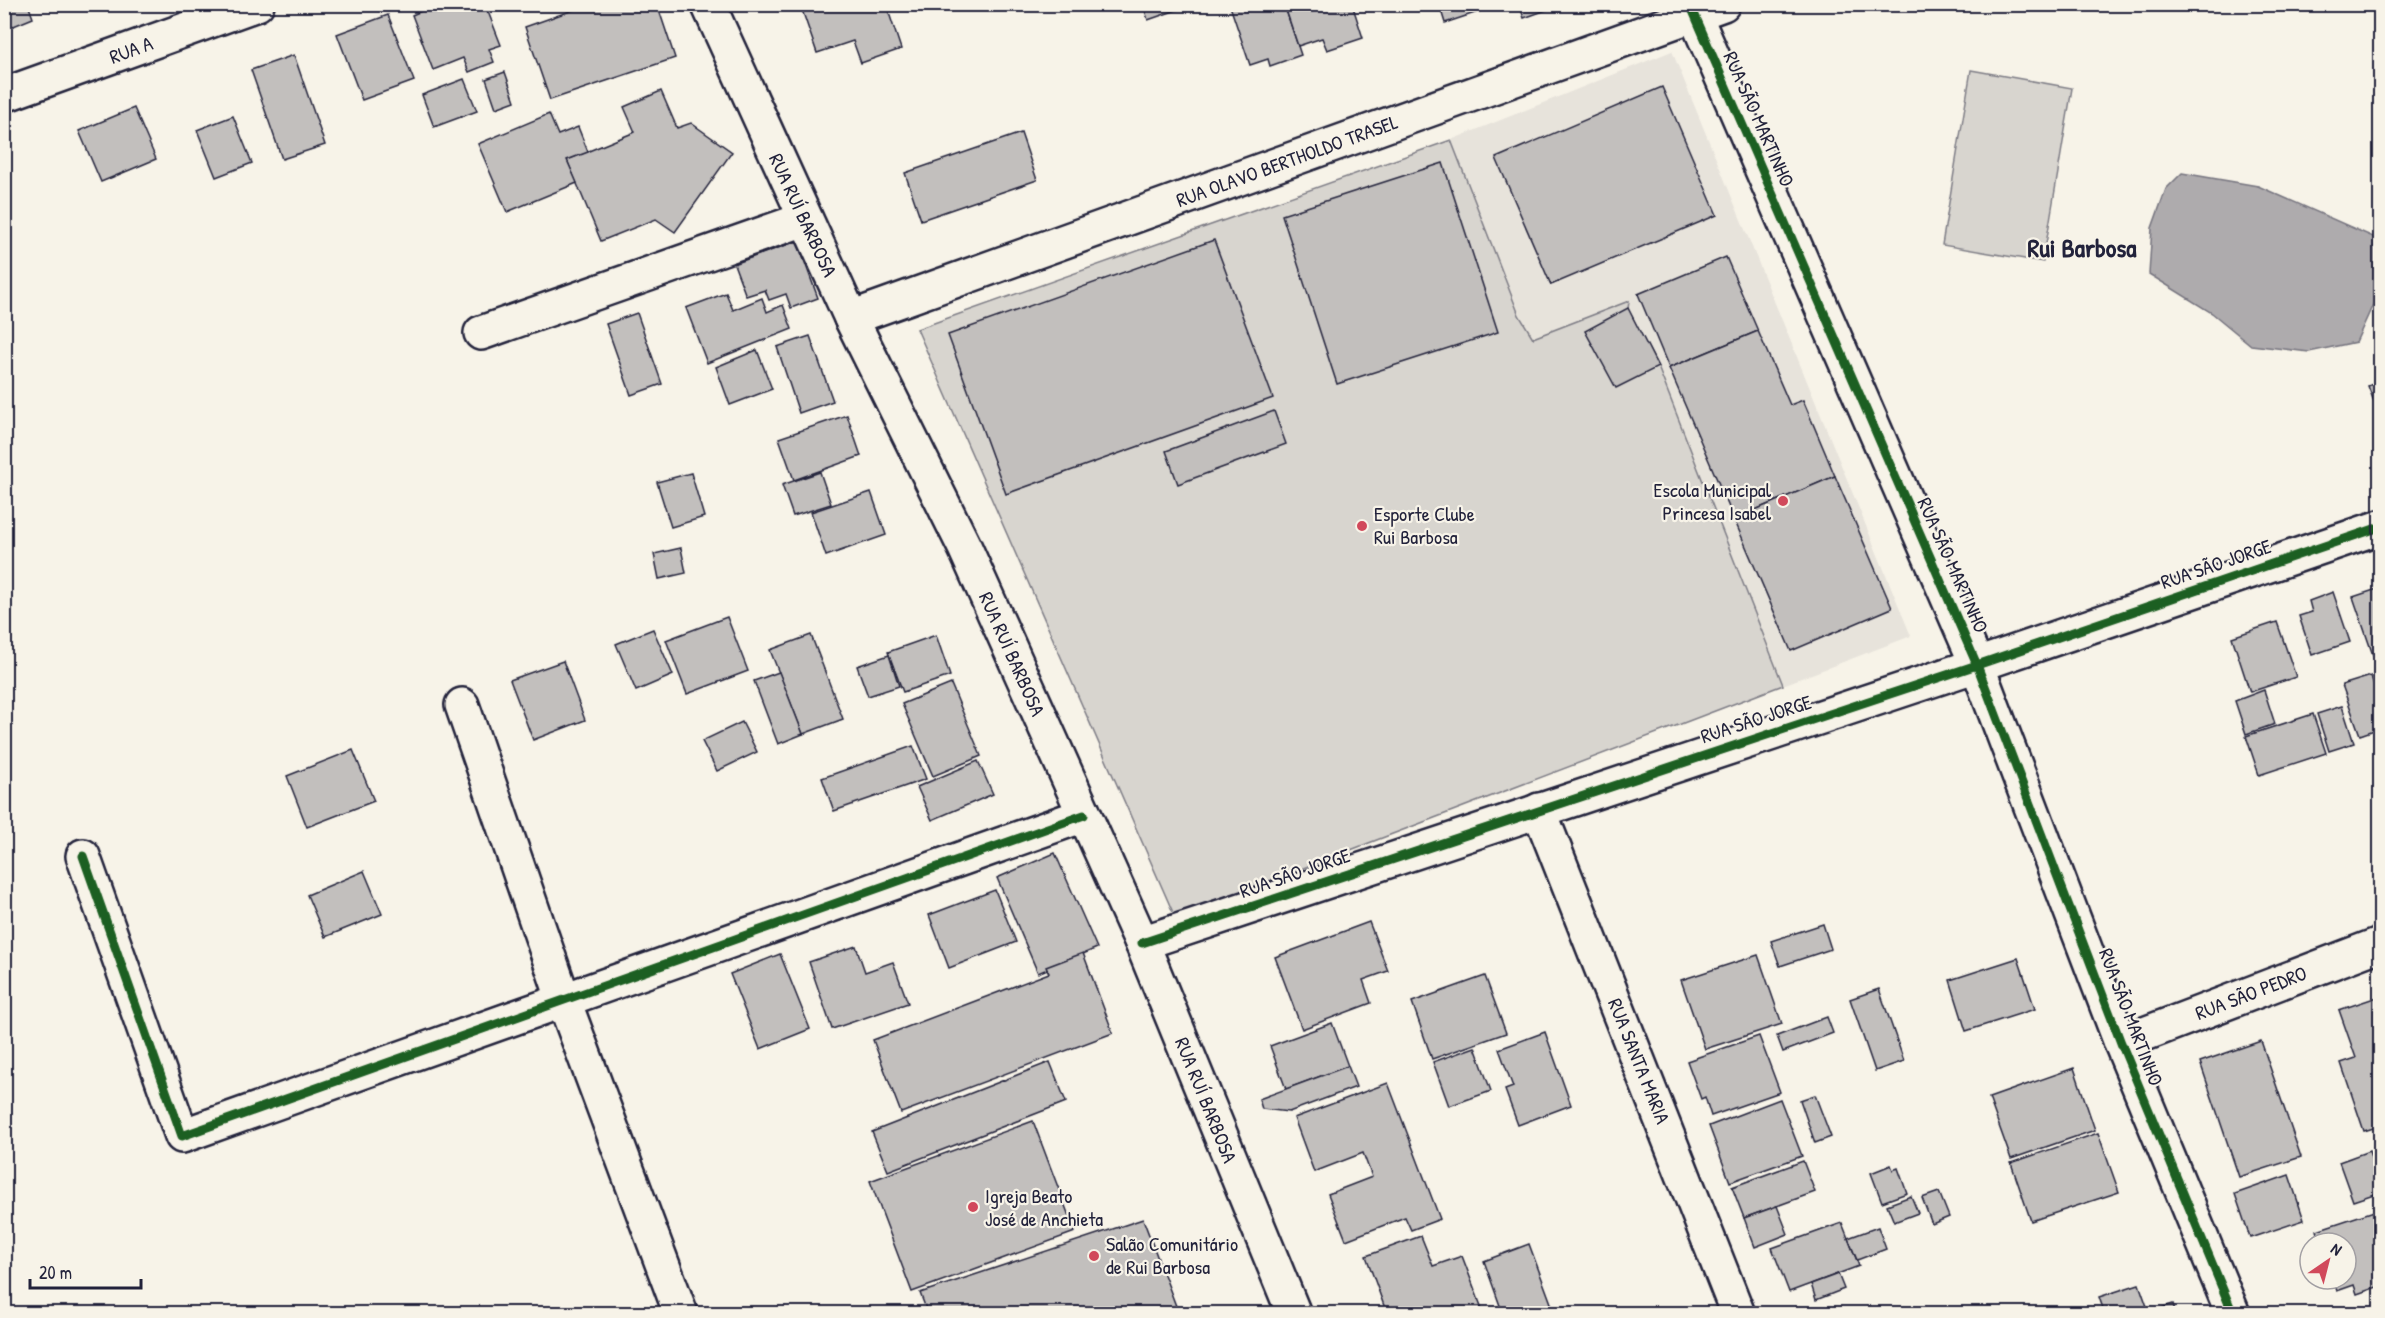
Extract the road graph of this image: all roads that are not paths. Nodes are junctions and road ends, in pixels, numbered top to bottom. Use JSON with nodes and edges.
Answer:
{"nodes":[{"id":1,"x":257,"y":4,"type":"edge"},
{"id":2,"x":708,"y":4,"type":"edge"},
{"id":3,"x":1702,"y":8,"type":"edge"},
{"id":4,"x":4,"y":95,"type":"edge"},
{"id":5,"x":804,"y":219,"type":"junction"},
{"id":6,"x":851,"y":318,"type":"junction"},
{"id":7,"x":481,"y":333,"type":"dead end"},
{"id":8,"x":2380,"y":528,"type":"edge"},
{"id":9,"x":1977,"y":665,"type":"junction"},
{"id":10,"x":462,"y":705,"type":"dead end"},
{"id":11,"x":1539,"y":810,"type":"junction"},
{"id":12,"x":1084,"y":815,"type":"junction"},
{"id":13,"x":82,"y":856,"type":"dead end"},
{"id":14,"x":1142,"y":943,"type":"junction"},
{"id":15,"x":2380,"y":944,"type":"edge"},
{"id":16,"x":564,"y":1001,"type":"junction"},
{"id":17,"x":2121,"y":1043,"type":"junction"},
{"id":18,"x":681,"y":1314,"type":"edge"},
{"id":19,"x":1294,"y":1314,"type":"edge"},
{"id":20,"x":1738,"y":1314,"type":"edge"},
{"id":21,"x":2233,"y":1314,"type":"edge"}],
"edges":[{"from":1,"to":4,"type":"street","name":"RUA A"},
{"from":2,"to":5,"type":"street","name":"RUA RUÍ BARBOSA"},
{"from":3,"to":6,"type":"street","name":"RUA OLAVO BERTHOLDO TRASEL"},
{"from":3,"to":9,"type":"street","name":"RUA SÃO MARTINHO"},
{"from":5,"to":6,"type":"street","name":"RUA RUÍ BARBOSA"},
{"from":5,"to":7,"type":"street"},
{"from":6,"to":12,"type":"street","name":"RUA RUÍ BARBOSA"},
{"from":8,"to":9,"type":"street","name":"RUA SÃO JORGE"},
{"from":9,"to":11,"type":"street","name":"RUA SÃO JORGE"},
{"from":9,"to":17,"type":"street","name":"RUA SÃO MARTINHO"},
{"from":10,"to":16,"type":"street"},
{"from":11,"to":14,"type":"street","name":"RUA SÃO JORGE"},
{"from":11,"to":20,"type":"street","name":"RUA SANTA MARIA"},
{"from":12,"to":14,"type":"street","name":"RUA RUÍ BARBOSA"},
{"from":12,"to":16,"type":"street"},
{"from":13,"to":16,"type":"street"},
{"from":14,"to":19,"type":"street","name":"RUA RUÍ BARBOSA"},
{"from":15,"to":17,"type":"street","name":"RUA SÃO PEDRO"},
{"from":16,"to":18,"type":"street"},
{"from":17,"to":21,"type":"street","name":"RUA SÃO MARTINHO"}]}
